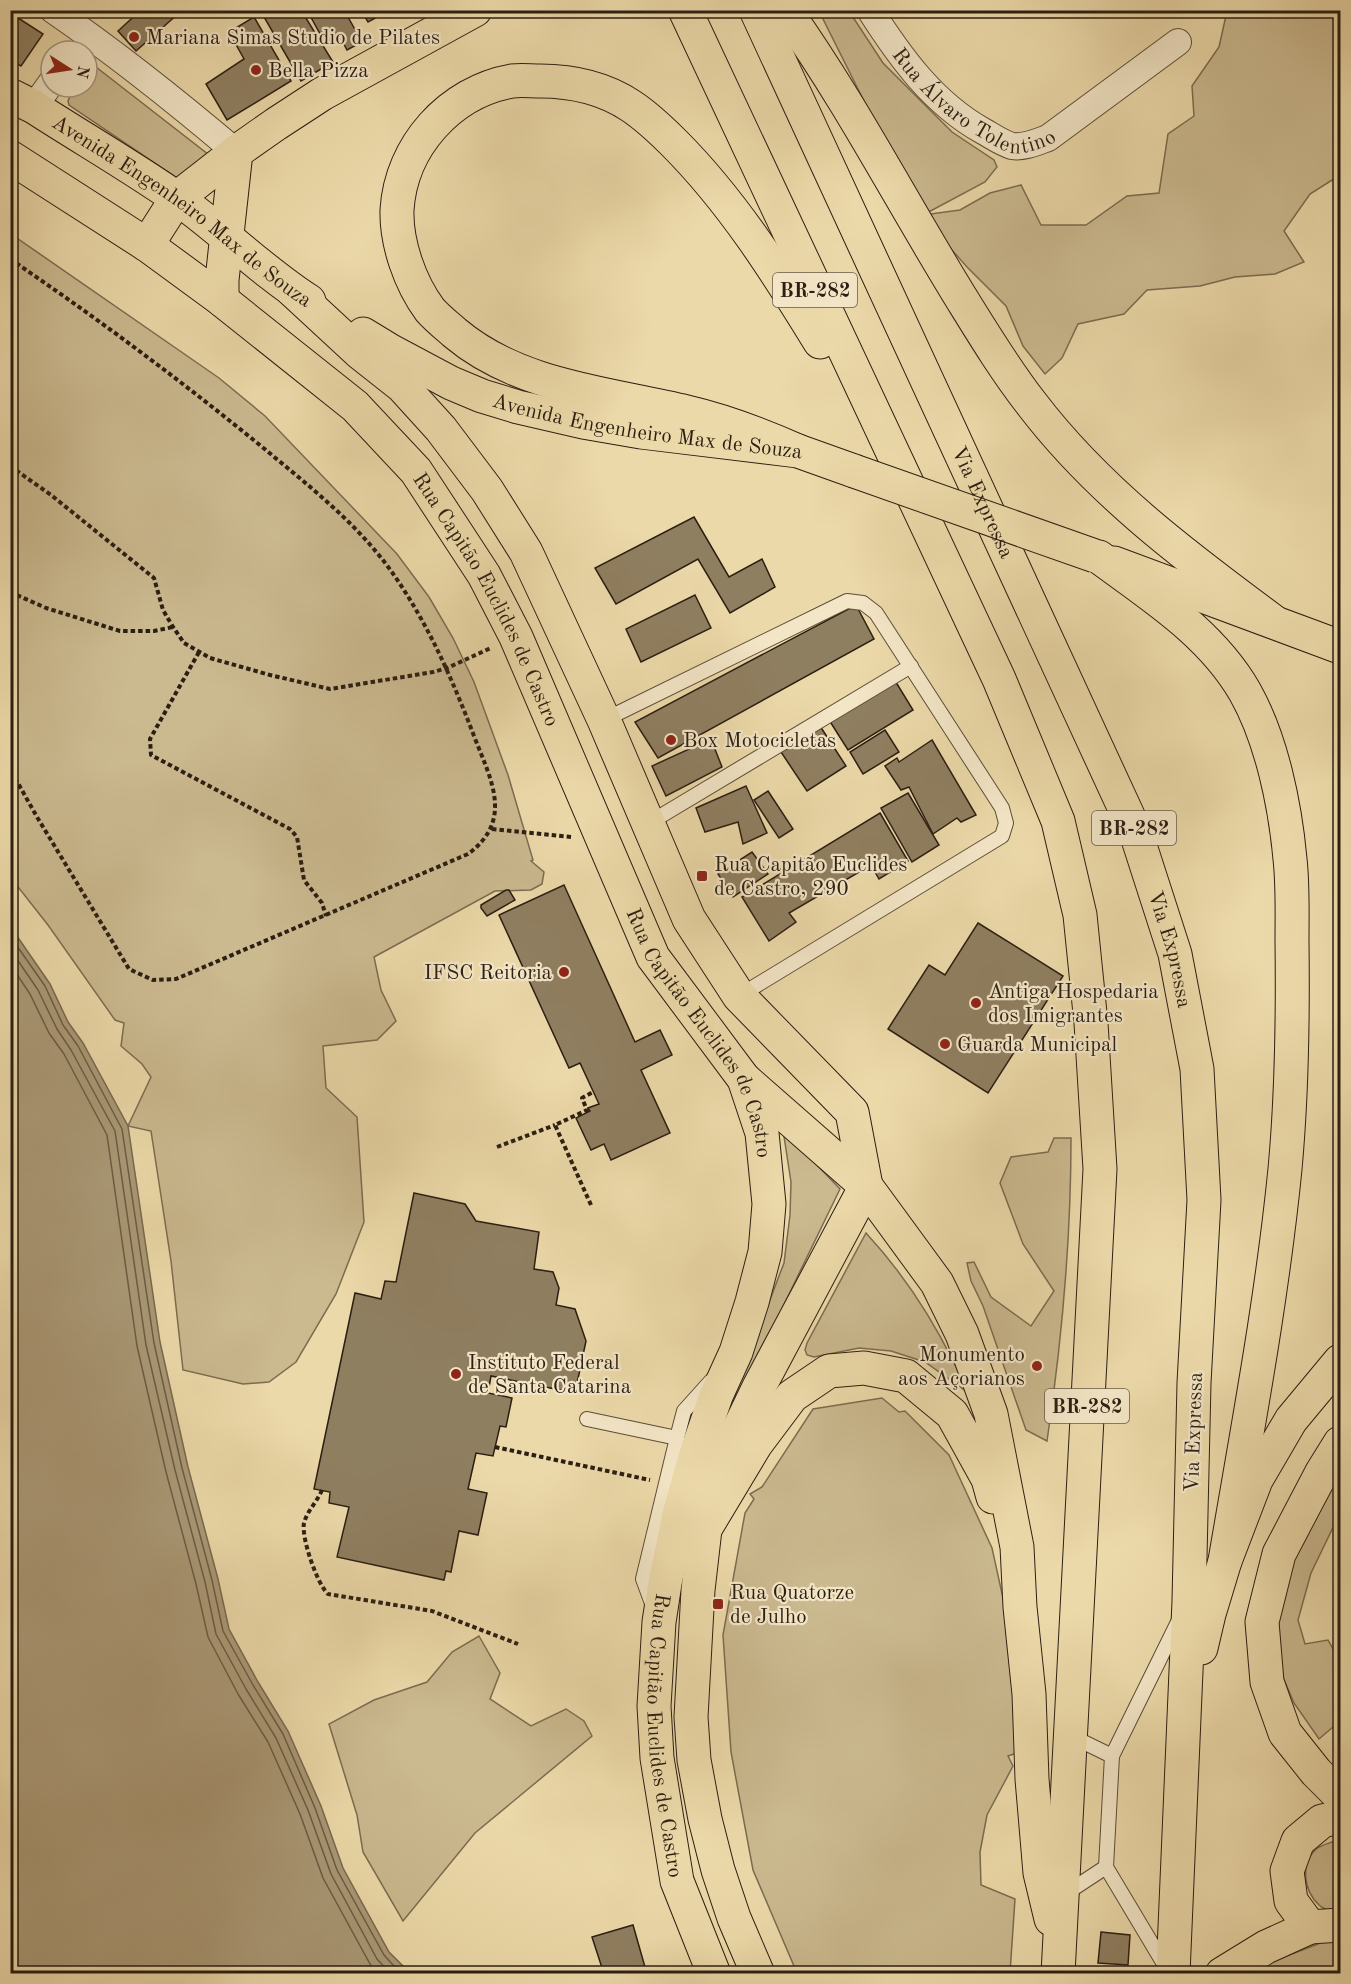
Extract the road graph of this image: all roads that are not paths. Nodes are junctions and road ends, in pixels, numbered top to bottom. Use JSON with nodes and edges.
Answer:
{"nodes":[{"id":1,"x":53,"y":10,"type":"edge"},
{"id":2,"x":475,"y":10,"type":"edge"},
{"id":3,"x":685,"y":10,"type":"edge"},
{"id":4,"x":756,"y":10,"type":"edge"},
{"id":5,"x":785,"y":10,"type":"edge"},
{"id":6,"x":881,"y":15,"type":"edge"},
{"id":7,"x":77,"y":39,"type":"edge"},
{"id":8,"x":1178,"y":42,"type":"dead end"},
{"id":9,"x":99,"y":55,"type":"edge"},
{"id":10,"x":32,"y":95,"type":"edge"},
{"id":11,"x":236,"y":152,"type":"junction"},
{"id":12,"x":10,"y":157,"type":"edge"},
{"id":13,"x":177,"y":198,"type":"junction"},
{"id":14,"x":227,"y":236,"type":"junction"},
{"id":15,"x":147,"y":245,"type":"junction"},
{"id":16,"x":292,"y":290,"type":"junction"},
{"id":17,"x":222,"y":300,"type":"junction"},
{"id":18,"x":798,"y":451,"type":"junction"},
{"id":19,"x":1097,"y":557,"type":"junction"},
{"id":20,"x":946,"y":569,"type":"junction"},
{"id":21,"x":1273,"y":621,"type":"junction"},
{"id":22,"x":1341,"y":647,"type":"edge"},
{"id":23,"x":911,"y":666,"type":"junction"},
{"id":24,"x":604,"y":720,"type":"junction"},
{"id":25,"x":649,"y":823,"type":"junction"},
{"id":26,"x":739,"y":996,"type":"junction"},
{"id":27,"x":744,"y":1079,"type":"junction"},
{"id":28,"x":866,"y":1186,"type":"junction"},
{"id":29,"x":736,"y":1352,"type":"junction"},
{"id":30,"x":1341,"y":1361,"type":"edge"},
{"id":31,"x":587,"y":1419,"type":"dead end"},
{"id":32,"x":677,"y":1438,"type":"junction"},
{"id":33,"x":1341,"y":1443,"type":"edge"},
{"id":34,"x":705,"y":1529,"type":"junction"},
{"id":35,"x":1226,"y":1561,"type":"junction"},
{"id":36,"x":1188,"y":1601,"type":"junction"},
{"id":37,"x":1020,"y":1607,"type":"junction"},
{"id":38,"x":659,"y":1622,"type":"junction"},
{"id":39,"x":1184,"y":1719,"type":"junction"},
{"id":40,"x":1070,"y":1735,"type":"junction"},
{"id":41,"x":1112,"y":1756,"type":"junction"},
{"id":42,"x":1341,"y":1796,"type":"edge"},
{"id":43,"x":1341,"y":1817,"type":"edge"},
{"id":44,"x":1106,"y":1867,"type":"junction"},
{"id":45,"x":718,"y":1870,"type":"junction"},
{"id":46,"x":677,"y":1881,"type":"junction"},
{"id":47,"x":1062,"y":1895,"type":"junction"},
{"id":48,"x":1325,"y":1926,"type":"edge"},
{"id":49,"x":1058,"y":1963,"type":"edge"},
{"id":50,"x":714,"y":1974,"type":"edge"},
{"id":51,"x":758,"y":1974,"type":"edge"},
{"id":52,"x":1171,"y":1974,"type":"edge"},
{"id":53,"x":1222,"y":1974,"type":"edge"}],
"edges":[{"from":1,"to":7,"type":"street"},
{"from":2,"to":11,"type":"main road"},
{"from":3,"to":20,"type":"main road","number":"BR-282"},
{"from":4,"to":36,"type":"main road","name":"Via Expressa","number":"BR-282"},
{"from":5,"to":21,"type":"main road"},
{"from":6,"to":8,"type":"street","name":"Rua Álvaro Tolentino"},
{"from":9,"to":11,"type":"street"},
{"from":10,"to":13,"type":"main road","name":"Avenida Engenheiro Max de Souza"},
{"from":11,"to":13,"type":"main road"},
{"from":11,"to":14,"type":"main road"},
{"from":12,"to":15,"type":"main road"},
{"from":13,"to":14,"type":"main road","name":"Avenida Engenheiro Max de Souza"},
{"from":13,"to":15,"type":"main road"},
{"from":14,"to":16,"type":"main road","name":"Avenida Engenheiro Max de Souza"},
{"from":14,"to":17,"type":"main road"},
{"from":15,"to":17,"type":"main road","name":"Rua Capitão Euclides de Castro"},
{"from":16,"to":18,"type":"main road","name":"Avenida Engenheiro Max de Souza"},
{"from":16,"to":24,"type":"main road"},
{"from":17,"to":27,"type":"main road","name":"Rua Capitão Euclides de Castro"},
{"from":18,"to":19,"type":"main road","name":"Avenida Engenheiro Max de Souza","bridge":true},
{"from":18,"to":20,"type":"main road"},
{"from":19,"to":21,"type":"main road","name":"Avenida Engenheiro Max de Souza"},
{"from":19,"to":35,"type":"main road"},
{"from":20,"to":40,"type":"main road","number":"BR-282"},
{"from":21,"to":22,"type":"main road","name":"Avenida Engenheiro Max de Souza"},
{"from":23,"to":24,"type":"lane"},
{"from":23,"to":25,"type":"lane"},
{"from":23,"to":26,"type":"lane"},
{"from":24,"to":25,"type":"main road"},
{"from":25,"to":26,"type":"main road"},
{"from":26,"to":28,"type":"main road"},
{"from":27,"to":28,"type":"main road"},
{"from":27,"to":29,"type":"main road","name":"Rua Capitão Euclides de Castro"},
{"from":28,"to":34,"type":"main road","name":"Rua Capitão Euclides de Castro"},
{"from":28,"to":37,"type":"main road"},
{"from":29,"to":32,"type":"lane"},
{"from":29,"to":38,"type":"main road","name":"Rua Capitão Euclides de Castro"},
{"from":30,"to":35,"type":"main road"},
{"from":31,"to":32,"type":"lane"},
{"from":32,"to":38,"type":"lane"},
{"from":33,"to":42,"type":"main road"},
{"from":34,"to":37,"type":"main road"},
{"from":34,"to":45,"type":"main road","name":"Rua Capitão Euclides de Castro"},
{"from":35,"to":39,"type":"main road"},
{"from":36,"to":39,"type":"main road","name":"Via Expressa","number":"BR-282"},
{"from":36,"to":41,"type":"lane"},
{"from":37,"to":49,"type":"main road"},
{"from":38,"to":46,"type":"main road","name":"Rua Capitão Euclides de Castro"},
{"from":39,"to":52,"type":"main road","name":"Via Expressa","number":"BR-282"},
{"from":40,"to":41,"type":"lane"},
{"from":40,"to":47,"type":"main road","number":"BR-282"},
{"from":41,"to":44,"type":"lane"},
{"from":43,"to":48,"type":"main road"},
{"from":44,"to":47,"type":"lane"},
{"from":44,"to":52,"type":"lane"},
{"from":45,"to":46,"type":"main road"},
{"from":45,"to":51,"type":"main road","name":"Rua Capitão Euclides de Castro"},
{"from":46,"to":50,"type":"main road","name":"Rua Capitão Euclides de Castro"},
{"from":47,"to":49,"type":"main road","number":"BR-282"},
{"from":48,"to":53,"type":"main road"}]}
